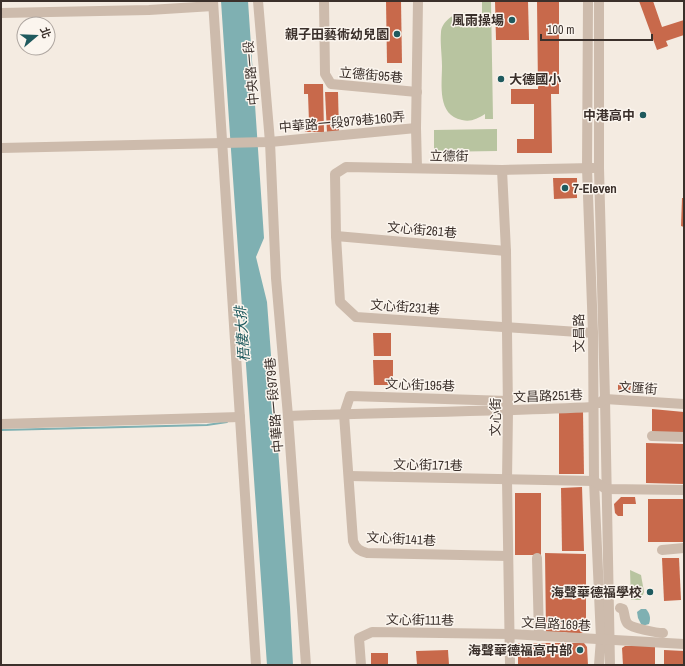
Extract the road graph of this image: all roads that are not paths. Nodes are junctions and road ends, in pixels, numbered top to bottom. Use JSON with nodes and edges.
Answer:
{"nodes":[{"id":1,"x":143,"y":1,"type":"edge"},
{"id":2,"x":258,"y":1,"type":"edge"},
{"id":3,"x":418,"y":1,"type":"edge"},
{"id":4,"x":588,"y":1,"type":"edge"},
{"id":5,"x":599,"y":1,"type":"edge"},
{"id":6,"x":324,"y":3,"type":"edge"},
{"id":7,"x":213,"y":4,"type":"edge"},
{"id":8,"x":149,"y":10,"type":"junction"},
{"id":9,"x":1,"y":13,"type":"edge"},
{"id":10,"x":417,"y":92,"type":"junction"},
{"id":11,"x":416,"y":128,"type":"junction"},
{"id":12,"x":270,"y":142,"type":"junction"},
{"id":13,"x":222,"y":144,"type":"junction"},
{"id":14,"x":1,"y":148,"type":"edge"},
{"id":15,"x":417,"y":168,"type":"junction"},
{"id":16,"x":587,"y":168,"type":"junction"},
{"id":17,"x":598,"y":168,"type":"junction"},
{"id":18,"x":502,"y":170,"type":"junction"},
{"id":19,"x":336,"y":236,"type":"junction"},
{"id":20,"x":506,"y":251,"type":"junction"},
{"id":21,"x":507,"y":328,"type":"junction"},
{"id":22,"x":593,"y":333,"type":"junction"},
{"id":23,"x":605,"y":399,"type":"junction"},
{"id":24,"x":508,"y":400,"type":"junction"},
{"id":25,"x":684,"y":404,"type":"edge"},
{"id":26,"x":593,"y":407,"type":"junction"},
{"id":27,"x":508,"y":411,"type":"junction"},
{"id":28,"x":344,"y":414,"type":"junction"},
{"id":29,"x":288,"y":416,"type":"junction"},
{"id":30,"x":240,"y":417,"type":"junction"},
{"id":31,"x":1,"y":424,"type":"edge"},
{"id":32,"x":652,"y":436,"type":"dead end"},
{"id":33,"x":684,"y":437,"type":"edge"},
{"id":34,"x":349,"y":476,"type":"junction"},
{"id":35,"x":507,"y":480,"type":"junction"},
{"id":36,"x":594,"y":482,"type":"junction"},
{"id":37,"x":606,"y":489,"type":"junction"},
{"id":38,"x":684,"y":490,"type":"edge"},
{"id":39,"x":684,"y":548,"type":"edge"},
{"id":40,"x":662,"y":550,"type":"dead end"},
{"id":41,"x":508,"y":556,"type":"junction"},
{"id":42,"x":537,"y":558,"type":"dead end"},
{"id":43,"x":620,"y":608,"type":"dead end"},
{"id":44,"x":663,"y":633,"type":"dead end"},
{"id":45,"x":510,"y":634,"type":"junction"},
{"id":46,"x":539,"y":636,"type":"junction"},
{"id":47,"x":605,"y":640,"type":"junction"},
{"id":48,"x":684,"y":644,"type":"edge"},
{"id":49,"x":256,"y":665,"type":"edge"},
{"id":50,"x":306,"y":665,"type":"edge"},
{"id":51,"x":361,"y":665,"type":"edge"},
{"id":52,"x":510,"y":665,"type":"edge"},
{"id":53,"x":599,"y":665,"type":"edge"},
{"id":54,"x":610,"y":665,"type":"edge"}],
"edges":[{"from":1,"to":8,"type":"street"},
{"from":2,"to":12,"type":"street","name":"中央路一段"},
{"from":3,"to":10,"type":"street","name":"立德街"},
{"from":4,"to":16,"type":"street","name":"文昌路"},
{"from":5,"to":17,"type":"street","name":"文昌路"},
{"from":6,"to":10,"type":"street","name":"立德街95巷"},
{"from":7,"to":8,"type":"street"},
{"from":7,"to":13,"type":"street"},
{"from":8,"to":9,"type":"street"},
{"from":10,"to":11,"type":"street","name":"立德街"},
{"from":11,"to":12,"type":"street","name":"中華路一段979巷160弄"},
{"from":11,"to":15,"type":"street","name":"立德街"},
{"from":12,"to":13,"type":"street","name":"中華路一段979巷160弄"},
{"from":12,"to":29,"type":"street","name":"中華路一段979巷"},
{"from":13,"to":14,"type":"street","name":"中華路一段979巷160弄"},
{"from":13,"to":30,"type":"street"},
{"from":15,"to":18,"type":"street","name":"立德街"},
{"from":15,"to":19,"type":"street","name":"文心街231巷"},
{"from":16,"to":17,"type":"street","name":"立德街"},
{"from":16,"to":18,"type":"street","name":"立德街"},
{"from":16,"to":22,"type":"street","name":"文昌路"},
{"from":17,"to":23,"type":"street","name":"文昌路"},
{"from":18,"to":20,"type":"street","name":"文心街"},
{"from":19,"to":20,"type":"street","name":"文心街261巷"},
{"from":19,"to":21,"type":"street","name":"文心街231巷"},
{"from":20,"to":21,"type":"street","name":"文心街"},
{"from":21,"to":22,"type":"street","name":"文心街231巷"},
{"from":21,"to":24,"type":"street","name":"文心街"},
{"from":22,"to":26,"type":"street","name":"文昌路"},
{"from":23,"to":25,"type":"street","name":"文匯街"},
{"from":23,"to":26,"type":"street","name":"文匯街"},
{"from":23,"to":37,"type":"street","name":"文昌路"},
{"from":24,"to":27,"type":"street","name":"文心街"},
{"from":24,"to":28,"type":"street","name":"文心街195巷"},
{"from":26,"to":27,"type":"street","name":"文昌路251巷"},
{"from":26,"to":36,"type":"street","name":"文昌路"},
{"from":27,"to":28,"type":"street","name":"文昌路251巷"},
{"from":27,"to":35,"type":"street","name":"文心街"},
{"from":28,"to":29,"type":"street","name":"文昌路251巷"},
{"from":28,"to":34,"type":"street","name":"文心街141巷"},
{"from":29,"to":50,"type":"street","name":"中華路一段979巷"},
{"from":30,"to":31,"type":"street"},
{"from":30,"to":49,"type":"street"},
{"from":32,"to":33,"type":"street"},
{"from":34,"to":35,"type":"street","name":"文心街171巷"},
{"from":34,"to":41,"type":"street","name":"文心街141巷"},
{"from":35,"to":36,"type":"street","name":"文心街171巷"},
{"from":35,"to":41,"type":"street","name":"文心街"},
{"from":36,"to":37,"type":"street"},
{"from":36,"to":47,"type":"street","name":"文昌路"},
{"from":37,"to":38,"type":"street"},
{"from":37,"to":47,"type":"street","name":"文昌路"},
{"from":39,"to":40,"type":"street"},
{"from":41,"to":45,"type":"street","name":"文心街"},
{"from":42,"to":46,"type":"street"},
{"from":43,"to":44,"type":"street"},
{"from":45,"to":46,"type":"street","name":"文昌路169巷"},
{"from":45,"to":51,"type":"street","name":"文心街111巷"},
{"from":45,"to":52,"type":"street","name":"文心街"},
{"from":46,"to":47,"type":"street","name":"文昌路169巷"},
{"from":47,"to":48,"type":"street","name":"文昌路169巷"},
{"from":47,"to":53,"type":"street","name":"文昌路"},
{"from":47,"to":54,"type":"street","name":"文昌路"}]}
